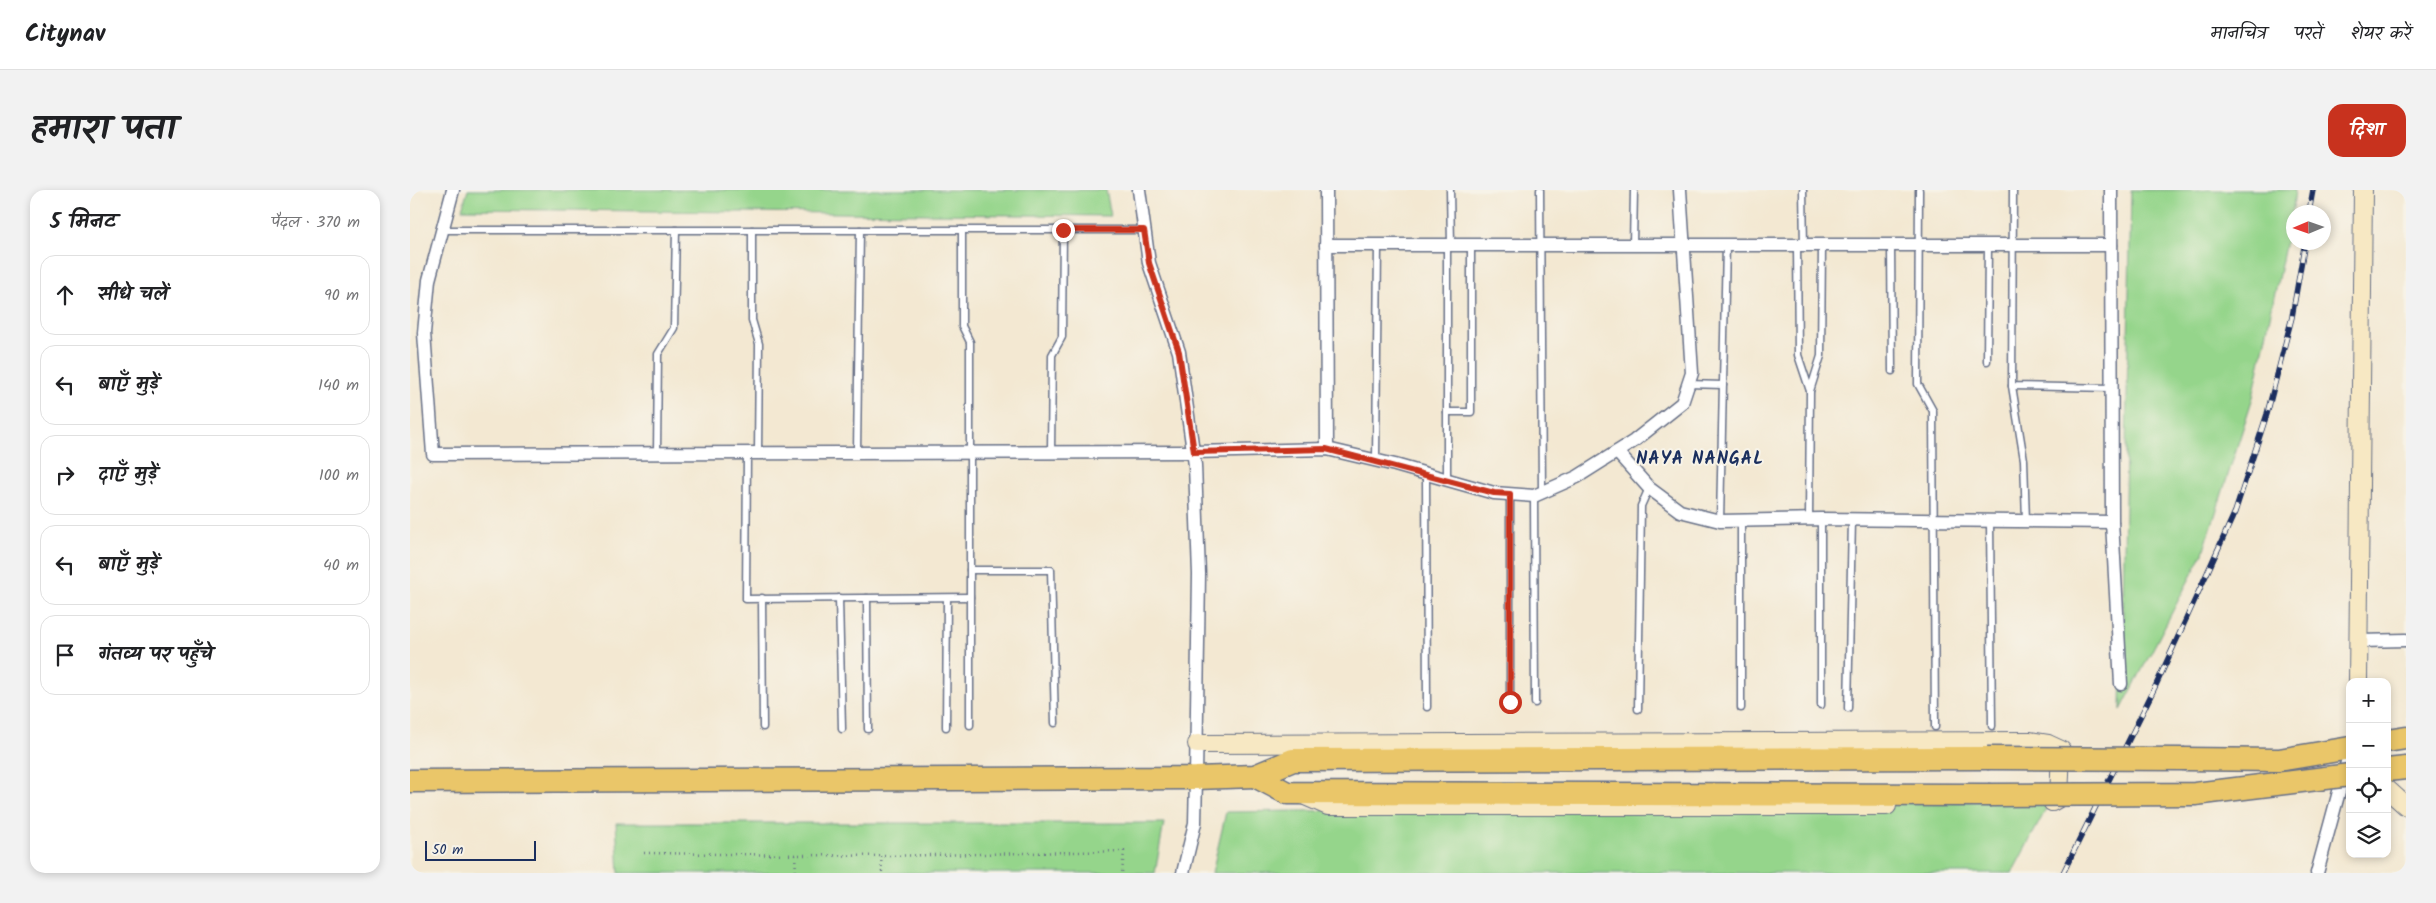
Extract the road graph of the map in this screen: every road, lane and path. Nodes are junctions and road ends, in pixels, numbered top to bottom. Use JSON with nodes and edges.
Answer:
{"nodes":[{"id":1,"x":453,"y":190,"type":"edge"},
{"id":2,"x":1139,"y":190,"type":"edge"},
{"id":3,"x":1326,"y":190,"type":"edge"},
{"id":4,"x":1450,"y":190,"type":"edge"},
{"id":5,"x":1540,"y":190,"type":"edge"},
{"id":6,"x":1634,"y":190,"type":"edge"},
{"id":7,"x":1680,"y":190,"type":"edge"},
{"id":8,"x":1803,"y":190,"type":"edge"},
{"id":9,"x":1919,"y":190,"type":"edge"},
{"id":10,"x":2013,"y":190,"type":"edge"},
{"id":11,"x":2111,"y":190,"type":"edge"},
{"id":12,"x":2363,"y":190,"type":"edge"},
{"id":13,"x":442,"y":230,"type":"junction"},
{"id":14,"x":676,"y":230,"type":"junction"},
{"id":15,"x":752,"y":230,"type":"junction"},
{"id":16,"x":860,"y":230,"type":"junction"},
{"id":17,"x":962,"y":230,"type":"junction"},
{"id":18,"x":1063,"y":230,"type":"junction"},
{"id":19,"x":1144,"y":230,"type":"junction"},
{"id":20,"x":1326,"y":245,"type":"junction"},
{"id":21,"x":1378,"y":245,"type":"junction"},
{"id":22,"x":1449,"y":245,"type":"junction"},
{"id":23,"x":1470,"y":245,"type":"junction"},
{"id":24,"x":1540,"y":245,"type":"junction"},
{"id":25,"x":1634,"y":245,"type":"junction"},
{"id":26,"x":1684,"y":245,"type":"junction"},
{"id":27,"x":1726,"y":245,"type":"junction"},
{"id":28,"x":1800,"y":245,"type":"junction"},
{"id":29,"x":1891,"y":245,"type":"junction"},
{"id":30,"x":1919,"y":245,"type":"junction"},
{"id":31,"x":1988,"y":245,"type":"junction"},
{"id":32,"x":2014,"y":245,"type":"junction"},
{"id":33,"x":2111,"y":245,"type":"junction"},
{"id":34,"x":1822,"y":246,"type":"junction"},
{"id":35,"x":1987,"y":361,"type":"dead end"},
{"id":36,"x":1892,"y":371,"type":"dead end"},
{"id":37,"x":1688,"y":384,"type":"junction"},
{"id":38,"x":1723,"y":385,"type":"junction"},
{"id":39,"x":2012,"y":386,"type":"junction"},
{"id":40,"x":2112,"y":388,"type":"junction"},
{"id":41,"x":1810,"y":391,"type":"junction"},
{"id":42,"x":1447,"y":412,"type":"junction"},
{"id":43,"x":1326,"y":449,"type":"junction"},
{"id":44,"x":858,"y":452,"type":"junction"},
{"id":45,"x":970,"y":452,"type":"junction"},
{"id":46,"x":1051,"y":452,"type":"junction"},
{"id":47,"x":1194,"y":452,"type":"junction"},
{"id":48,"x":1617,"y":452,"type":"junction"},
{"id":49,"x":657,"y":453,"type":"junction"},
{"id":50,"x":753,"y":453,"type":"junction"},
{"id":51,"x":1376,"y":461,"type":"junction"},
{"id":52,"x":1426,"y":474,"type":"junction"},
{"id":53,"x":1447,"y":480,"type":"junction"},
{"id":54,"x":1649,"y":488,"type":"junction"},
{"id":55,"x":1510,"y":494,"type":"junction"},
{"id":56,"x":1538,"y":494,"type":"junction"},
{"id":57,"x":1815,"y":520,"type":"junction"},
{"id":58,"x":1852,"y":520,"type":"junction"},
{"id":59,"x":1741,"y":521,"type":"junction"},
{"id":60,"x":1720,"y":522,"type":"junction"},
{"id":61,"x":1934,"y":522,"type":"junction"},
{"id":62,"x":1990,"y":522,"type":"junction"},
{"id":63,"x":2026,"y":522,"type":"junction"},
{"id":64,"x":2112,"y":522,"type":"junction"},
{"id":65,"x":970,"y":570,"type":"junction"},
{"id":66,"x":762,"y":598,"type":"junction"},
{"id":67,"x":839,"y":598,"type":"junction"},
{"id":68,"x":867,"y":598,"type":"junction"},
{"id":69,"x":946,"y":598,"type":"junction"},
{"id":70,"x":970,"y":598,"type":"junction"},
{"id":71,"x":2406,"y":640,"type":"edge"},
{"id":72,"x":2359,"y":641,"type":"junction"},
{"id":73,"x":2358,"y":678,"type":"edge"},
{"id":74,"x":2121,"y":684,"type":"dead end"},
{"id":75,"x":1510,"y":702,"type":"dead end"},
{"id":76,"x":1535,"y":703,"type":"dead end"},
{"id":77,"x":1821,"y":705,"type":"dead end"},
{"id":78,"x":1427,"y":707,"type":"dead end"},
{"id":79,"x":1742,"y":708,"type":"dead end"},
{"id":80,"x":1848,"y":708,"type":"dead end"},
{"id":81,"x":1638,"y":709,"type":"dead end"},
{"id":82,"x":1055,"y":723,"type":"dead end"},
{"id":83,"x":970,"y":725,"type":"dead end"},
{"id":84,"x":763,"y":726,"type":"dead end"},
{"id":85,"x":1992,"y":726,"type":"dead end"},
{"id":86,"x":946,"y":727,"type":"dead end"},
{"id":87,"x":1935,"y":727,"type":"dead end"},
{"id":88,"x":842,"y":729,"type":"dead end"},
{"id":89,"x":868,"y":729,"type":"dead end"},
{"id":90,"x":2406,"y":738,"type":"edge"},
{"id":91,"x":2391,"y":740,"type":"edge"},
{"id":92,"x":1197,"y":744,"type":"junction"},
{"id":93,"x":1324,"y":744,"type":"junction"},
{"id":94,"x":2346,"y":750,"type":"edge"},
{"id":95,"x":1299,"y":760,"type":"junction"},
{"id":96,"x":2346,"y":764,"type":"edge"},
{"id":97,"x":2406,"y":768,"type":"edge"},
{"id":98,"x":2391,"y":770,"type":"edge"},
{"id":99,"x":2346,"y":775,"type":"edge"},
{"id":100,"x":1255,"y":776,"type":"junction"},
{"id":101,"x":1196,"y":778,"type":"junction"},
{"id":102,"x":410,"y":781,"type":"edge"},
{"id":103,"x":1298,"y":792,"type":"junction"},
{"id":104,"x":2391,"y":793,"type":"edge"},
{"id":105,"x":2406,"y":806,"type":"edge"},
{"id":106,"x":644,"y":853,"type":"dead end"},
{"id":107,"x":795,"y":855,"type":"junction"},
{"id":108,"x":882,"y":856,"type":"junction"},
{"id":109,"x":796,"y":873,"type":"edge"},
{"id":110,"x":882,"y":873,"type":"edge"},
{"id":111,"x":1122,"y":873,"type":"edge"},
{"id":112,"x":1183,"y":873,"type":"edge"},
{"id":113,"x":2317,"y":873,"type":"edge"}],
"edges":[{"from":1,"to":13,"type":"street"},
{"from":2,"to":19,"type":"street"},
{"from":3,"to":20,"type":"street"},
{"from":4,"to":22,"type":"lane"},
{"from":5,"to":24,"type":"lane"},
{"from":6,"to":25,"type":"lane"},
{"from":7,"to":26,"type":"street"},
{"from":8,"to":28,"type":"lane"},
{"from":9,"to":30,"type":"lane"},
{"from":10,"to":32,"type":"lane"},
{"from":11,"to":33,"type":"street"},
{"from":12,"to":72,"type":"street"},
{"from":13,"to":14,"type":"lane"},
{"from":13,"to":49,"type":"street"},
{"from":14,"to":15,"type":"lane"},
{"from":14,"to":49,"type":"lane"},
{"from":15,"to":16,"type":"lane"},
{"from":15,"to":50,"type":"lane"},
{"from":16,"to":17,"type":"lane"},
{"from":16,"to":44,"type":"lane"},
{"from":17,"to":18,"type":"lane"},
{"from":17,"to":45,"type":"lane"},
{"from":18,"to":19,"type":"lane"},
{"from":18,"to":46,"type":"lane"},
{"from":19,"to":47,"type":"street"},
{"from":20,"to":21,"type":"street"},
{"from":20,"to":43,"type":"street"},
{"from":21,"to":22,"type":"street"},
{"from":21,"to":51,"type":"lane"},
{"from":22,"to":23,"type":"street"},
{"from":22,"to":42,"type":"lane"},
{"from":23,"to":24,"type":"street"},
{"from":23,"to":42,"type":"lane"},
{"from":24,"to":25,"type":"street"},
{"from":24,"to":56,"type":"lane"},
{"from":25,"to":26,"type":"street"},
{"from":26,"to":27,"type":"street"},
{"from":26,"to":37,"type":"street"},
{"from":27,"to":28,"type":"street"},
{"from":27,"to":38,"type":"lane"},
{"from":28,"to":34,"type":"street"},
{"from":28,"to":41,"type":"lane"},
{"from":29,"to":30,"type":"street"},
{"from":29,"to":34,"type":"street"},
{"from":29,"to":36,"type":"lane"},
{"from":30,"to":31,"type":"street"},
{"from":30,"to":61,"type":"lane"},
{"from":31,"to":32,"type":"street"},
{"from":31,"to":35,"type":"lane"},
{"from":32,"to":33,"type":"street"},
{"from":32,"to":39,"type":"lane"},
{"from":33,"to":40,"type":"street"},
{"from":34,"to":41,"type":"lane"},
{"from":37,"to":38,"type":"lane"},
{"from":37,"to":48,"type":"street"},
{"from":38,"to":60,"type":"lane"},
{"from":39,"to":40,"type":"lane"},
{"from":39,"to":63,"type":"lane"},
{"from":40,"to":64,"type":"street"},
{"from":41,"to":57,"type":"lane"},
{"from":42,"to":53,"type":"lane"},
{"from":43,"to":47,"type":"street"},
{"from":43,"to":51,"type":"street"},
{"from":44,"to":45,"type":"street"},
{"from":44,"to":50,"type":"street"},
{"from":45,"to":46,"type":"street"},
{"from":45,"to":65,"type":"lane"},
{"from":46,"to":47,"type":"street"},
{"from":47,"to":92,"type":"street"},
{"from":48,"to":54,"type":"street"},
{"from":48,"to":56,"type":"street"},
{"from":49,"to":50,"type":"street"},
{"from":50,"to":66,"type":"lane"},
{"from":51,"to":52,"type":"street"},
{"from":52,"to":53,"type":"street"},
{"from":52,"to":78,"type":"lane"},
{"from":53,"to":55,"type":"street"},
{"from":54,"to":60,"type":"street"},
{"from":54,"to":81,"type":"lane"},
{"from":55,"to":56,"type":"street"},
{"from":55,"to":75,"type":"lane"},
{"from":56,"to":76,"type":"lane"},
{"from":57,"to":58,"type":"street"},
{"from":57,"to":59,"type":"street"},
{"from":57,"to":77,"type":"lane"},
{"from":58,"to":61,"type":"street"},
{"from":58,"to":80,"type":"lane"},
{"from":59,"to":60,"type":"street"},
{"from":59,"to":79,"type":"lane"},
{"from":61,"to":62,"type":"street"},
{"from":61,"to":87,"type":"lane"},
{"from":62,"to":63,"type":"street"},
{"from":62,"to":85,"type":"lane"},
{"from":63,"to":64,"type":"street"},
{"from":64,"to":74,"type":"street"},
{"from":65,"to":70,"type":"lane"},
{"from":65,"to":82,"type":"lane"},
{"from":66,"to":67,"type":"lane"},
{"from":66,"to":84,"type":"lane"},
{"from":67,"to":68,"type":"lane"},
{"from":67,"to":88,"type":"lane"},
{"from":68,"to":69,"type":"lane"},
{"from":68,"to":89,"type":"lane"},
{"from":69,"to":70,"type":"lane"},
{"from":69,"to":86,"type":"lane"},
{"from":70,"to":83,"type":"lane"},
{"from":71,"to":72,"type":"street"},
{"from":72,"to":73,"type":"street"},
{"from":90,"to":91,"type":"highway"},
{"from":92,"to":93,"type":"street"},
{"from":92,"to":101,"type":"street"},
{"from":93,"to":95,"type":"street"},
{"from":93,"to":103,"type":"street"},
{"from":94,"to":95,"type":"highway","bridge":true},
{"from":95,"to":100,"type":"highway"},
{"from":96,"to":113,"type":"street"},
{"from":97,"to":98,"type":"highway"},
{"from":99,"to":103,"type":"highway","bridge":true},
{"from":100,"to":101,"type":"highway"},
{"from":100,"to":103,"type":"highway"},
{"from":101,"to":102,"type":"highway"},
{"from":101,"to":112,"type":"street"},
{"from":104,"to":105,"type":"street"},
{"from":106,"to":107,"type":"path"},
{"from":107,"to":108,"type":"path"},
{"from":107,"to":109,"type":"path"},
{"from":108,"to":110,"type":"path"},
{"from":108,"to":111,"type":"path"}]}
